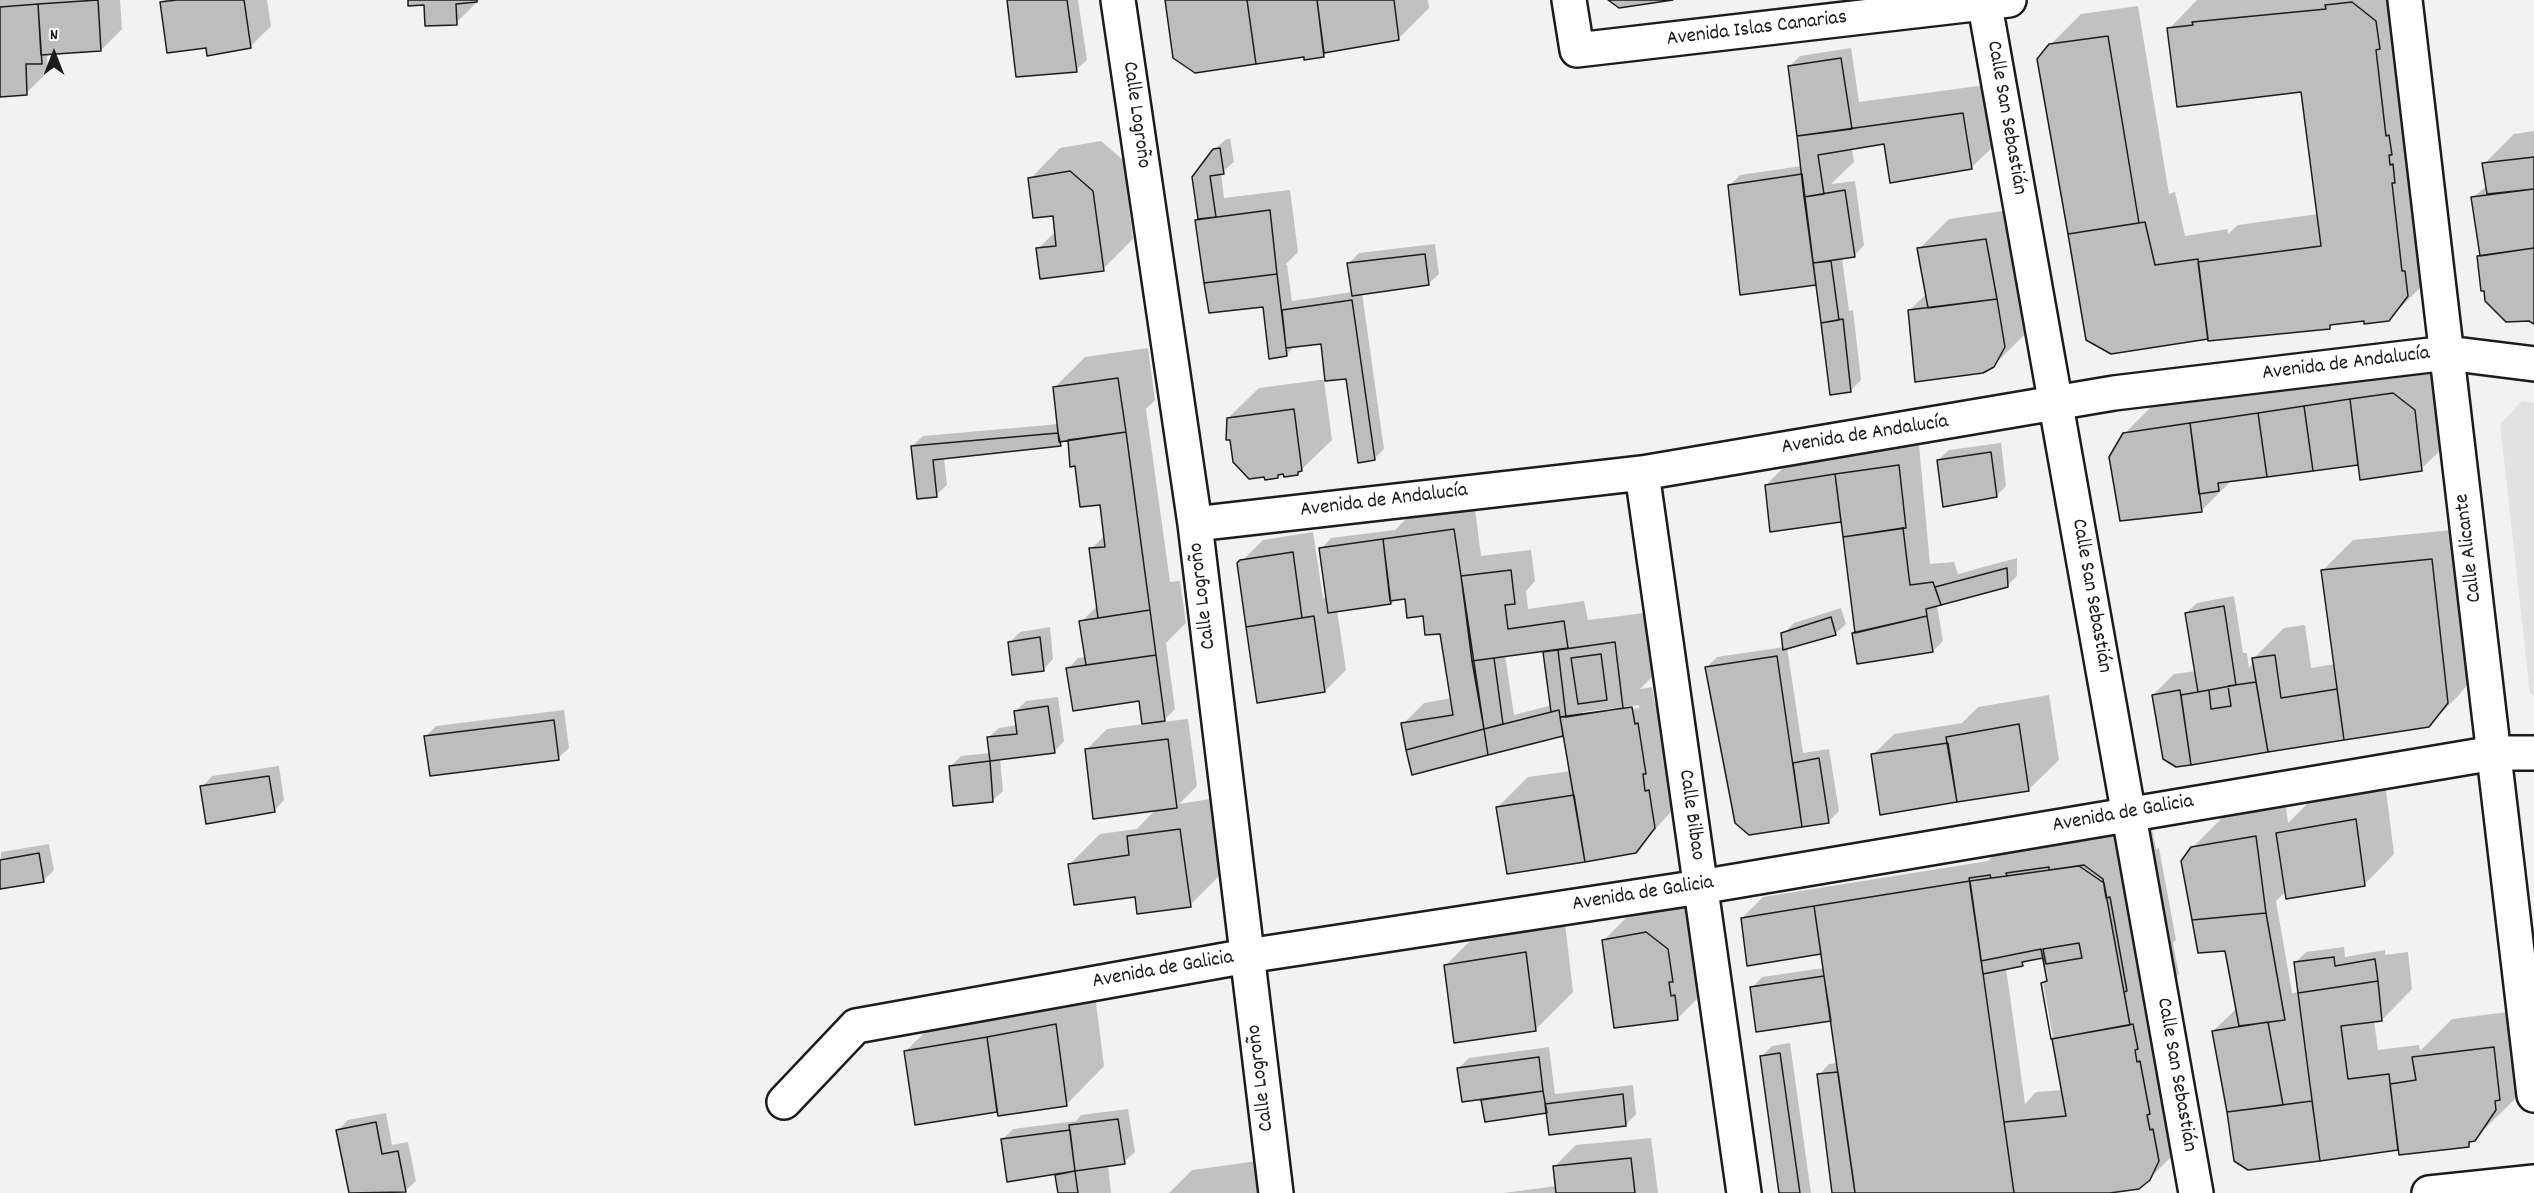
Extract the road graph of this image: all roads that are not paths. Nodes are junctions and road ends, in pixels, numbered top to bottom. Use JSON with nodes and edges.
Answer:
{"nodes":[{"id":1,"x":1118,"y":0,"type":"edge"},
{"id":2,"x":1569,"y":0,"type":"edge"},
{"id":3,"x":2405,"y":0,"type":"edge"},
{"id":4,"x":1992,"y":1,"type":"edge"},
{"id":5,"x":2447,"y":353,"type":"junction"},
{"id":6,"x":2534,"y":364,"type":"edge"},
{"id":7,"x":2056,"y":405,"type":"junction"},
{"id":8,"x":1642,"y":473,"type":"junction"},
{"id":9,"x":1195,"y":524,"type":"junction"},
{"id":10,"x":2494,"y":753,"type":"junction"},
{"id":11,"x":2534,"y":753,"type":"edge"},
{"id":12,"x":2129,"y":814,"type":"junction"},
{"id":13,"x":1700,"y":887,"type":"junction"},
{"id":14,"x":1247,"y":956,"type":"junction"},
{"id":15,"x":2534,"y":1095,"type":"edge"},
{"id":16,"x":784,"y":1102,"type":"dead end"},
{"id":17,"x":2534,"y":1182,"type":"edge"},
{"id":18,"x":1276,"y":1193,"type":"edge"},
{"id":19,"x":1744,"y":1193,"type":"edge"},
{"id":20,"x":2196,"y":1193,"type":"edge"},
{"id":21,"x":2429,"y":1193,"type":"edge"}],
"edges":[{"from":1,"to":9,"type":"street","name":"Calle Logroño"},
{"from":2,"to":4,"type":"street","name":"Avenida Islas Canarias"},
{"from":3,"to":5,"type":"street","name":"Calle Alicante"},
{"from":4,"to":7,"type":"street","name":"Calle San Sebastián"},
{"from":5,"to":6,"type":"street","name":"Avenida de Andalucía"},
{"from":5,"to":7,"type":"street","name":"Avenida de Andalucía"},
{"from":5,"to":10,"type":"street","name":"Calle Alicante"},
{"from":7,"to":8,"type":"street","name":"Avenida de Andalucía"},
{"from":7,"to":12,"type":"street","name":"Calle San Sebastián"},
{"from":8,"to":9,"type":"street","name":"Avenida de Andalucía"},
{"from":8,"to":13,"type":"street","name":"Calle Bilbao"},
{"from":9,"to":14,"type":"street","name":"Calle Logroño"},
{"from":10,"to":11,"type":"street","name":"Avenida de Galicia"},
{"from":10,"to":12,"type":"street","name":"Avenida de Galicia"},
{"from":10,"to":15,"type":"street","name":"Calle Alicante"},
{"from":12,"to":13,"type":"street","name":"Avenida de Galicia"},
{"from":12,"to":20,"type":"street","name":"Calle San Sebastián"},
{"from":13,"to":14,"type":"street","name":"Avenida de Galicia"},
{"from":13,"to":19,"type":"street","name":"Calle Bilbao"},
{"from":14,"to":16,"type":"street","name":"Avenida de Galicia"},
{"from":14,"to":18,"type":"street","name":"Calle Logroño"},
{"from":17,"to":21,"type":"street"}]}
